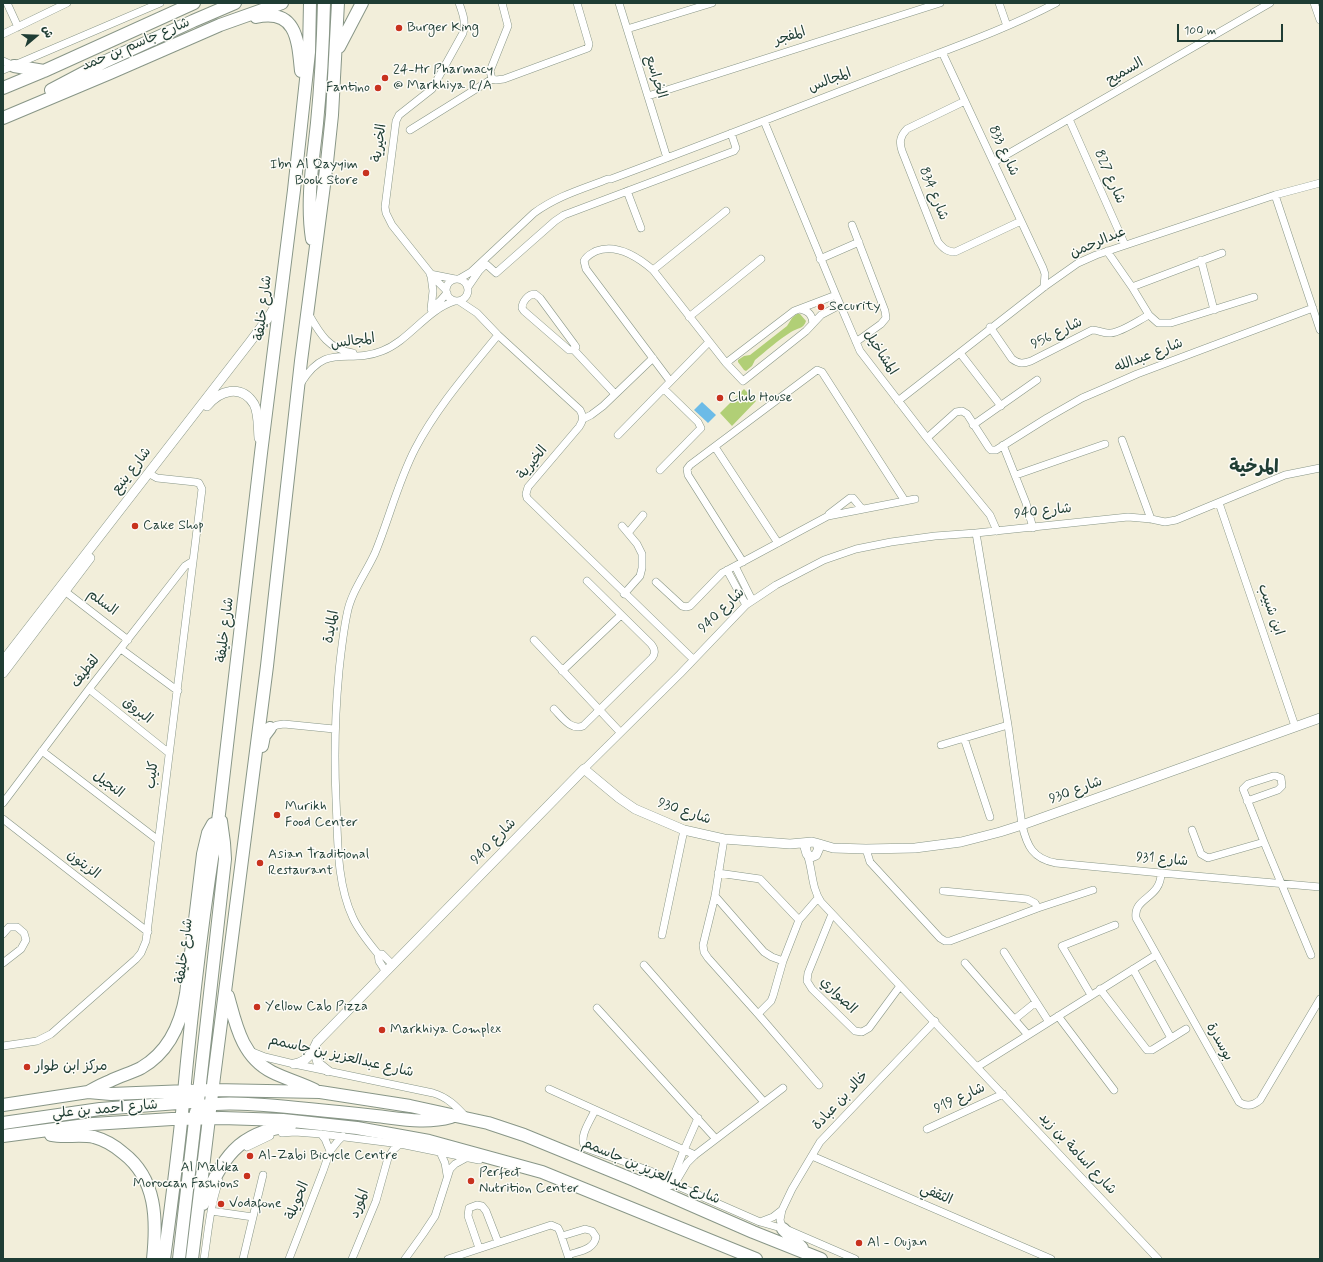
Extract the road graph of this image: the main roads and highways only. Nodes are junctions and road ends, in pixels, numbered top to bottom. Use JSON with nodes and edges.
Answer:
{"nodes":[{"id":1,"x":176,"y":3,"type":"edge"},
{"id":2,"x":194,"y":3,"type":"edge"},
{"id":3,"x":235,"y":3,"type":"edge"},
{"id":4,"x":282,"y":3,"type":"edge"},
{"id":5,"x":310,"y":3,"type":"edge"},
{"id":6,"x":324,"y":3,"type":"edge"},
{"id":7,"x":338,"y":3,"type":"edge"},
{"id":8,"x":362,"y":3,"type":"edge"},
{"id":9,"x":220,"y":25,"type":"junction"},
{"id":10,"x":144,"y":26,"type":"junction"},
{"id":11,"x":336,"y":56,"type":"junction"},
{"id":12,"x":7,"y":65,"type":"edge"},
{"id":13,"x":44,"y":71,"type":"junction"},
{"id":14,"x":3,"y":88,"type":"edge"},
{"id":15,"x":304,"y":95,"type":"junction"},
{"id":16,"x":3,"y":117,"type":"edge"},
{"id":17,"x":314,"y":257,"type":"junction"},
{"id":18,"x":270,"y":728,"type":"road end"},
{"id":19,"x":249,"y":807,"type":"junction"},
{"id":20,"x":219,"y":814,"type":"junction"},
{"id":21,"x":226,"y":991,"type":"junction"},
{"id":22,"x":212,"y":1090,"type":"junction"},
{"id":23,"x":88,"y":1092,"type":"junction"},
{"id":24,"x":320,"y":1092,"type":"junction"},
{"id":25,"x":196,"y":1103,"type":"junction"},
{"id":26,"x":3,"y":1105,"type":"edge"},
{"id":27,"x":454,"y":1116,"type":"junction"},
{"id":28,"x":181,"y":1119,"type":"junction"},
{"id":29,"x":209,"y":1119,"type":"junction"},
{"id":30,"x":3,"y":1123,"type":"edge"},
{"id":31,"x":321,"y":1129,"type":"junction"},
{"id":32,"x":41,"y":1130,"type":"junction"},
{"id":33,"x":3,"y":1136,"type":"edge"},
{"id":34,"x":634,"y":1180,"type":"junction"},
{"id":35,"x":673,"y":1184,"type":"road end"},
{"id":36,"x":197,"y":1219,"type":"junction"},
{"id":37,"x":783,"y":1229,"type":"road end"},
{"id":38,"x":809,"y":1254,"type":"junction"},
{"id":39,"x":153,"y":1259,"type":"edge"},
{"id":40,"x":164,"y":1259,"type":"edge"},
{"id":41,"x":179,"y":1259,"type":"edge"},
{"id":42,"x":192,"y":1259,"type":"edge"},
{"id":43,"x":756,"y":1259,"type":"edge"},
{"id":44,"x":821,"y":1259,"type":"edge"}],
"edges":[{"from":1,"to":10,"type":"main road"},
{"from":2,"to":10,"type":"main road","name":"شارع جاسم بن حمد"},
{"from":3,"to":16,"type":"main road"},
{"from":4,"to":9,"type":"main road","name":"شارع جاسم بن حمد"},
{"from":5,"to":15,"type":"main road","name":"شارع خليفة"},
{"from":6,"to":17,"type":"main road"},
{"from":7,"to":11,"type":"main road","name":"شارع خليفة"},
{"from":8,"to":11,"type":"main road"},
{"from":9,"to":15,"type":"main road"},
{"from":9,"to":16,"type":"main road","name":"شارع جاسم بن حمد"},
{"from":10,"to":13,"type":"main road","name":"شارع جاسم بن حمد"},
{"from":11,"to":17,"type":"main road","name":"شارع خليفة"},
{"from":12,"to":13,"type":"main road"},
{"from":13,"to":14,"type":"main road","name":"شارع جاسم بن حمد"},
{"from":15,"to":20,"type":"main road","name":"شارع خليفة"},
{"from":17,"to":19,"type":"main road","name":"شارع خليفة"},
{"from":18,"to":19,"type":"main road"},
{"from":19,"to":21,"type":"main road","name":"شارع خليفة"},
{"from":20,"to":23,"type":"main road"},
{"from":20,"to":25,"type":"main road","name":"شارع خليفة"},
{"from":21,"to":22,"type":"main road","name":"شارع خليفة"},
{"from":21,"to":24,"type":"main road"},
{"from":22,"to":24,"type":"main road","name":"شارع عبدالعزيز بن جاسمم"},
{"from":22,"to":25,"type":"main road","name":"شارع خليفة"},
{"from":23,"to":25,"type":"main road","name":"شارع احمد بن علي"},
{"from":23,"to":26,"type":"main road","name":"شارع احمد بن علي"},
{"from":24,"to":27,"type":"main road","name":"شارع عبدالعزيز بن جاسمم"},
{"from":25,"to":27,"type":"main road"},
{"from":25,"to":28,"type":"main road","name":"شارع خليفة"},
{"from":25,"to":28,"type":"main road","name":"شارع احمد بن علي"},
{"from":25,"to":29,"type":"main road","name":"شارع خليفة"},
{"from":25,"to":30,"type":"main road"},
{"from":25,"to":41,"type":"main road"},
{"from":27,"to":34,"type":"main road","name":"شارع عبدالعزيز بن جاسمم"},
{"from":28,"to":32,"type":"main road","name":"شارع احمد بن علي"},
{"from":28,"to":40,"type":"main road","name":"شارع خليفة"},
{"from":29,"to":31,"type":"main road"},
{"from":29,"to":36,"type":"main road","name":"شارع خليفة"},
{"from":31,"to":36,"type":"main road"},
{"from":31,"to":43,"type":"main road"},
{"from":32,"to":33,"type":"main road","name":"شارع احمد بن علي"},
{"from":32,"to":39,"type":"main road"},
{"from":34,"to":35,"type":"main road"},
{"from":34,"to":38,"type":"main road","name":"شارع عبدالعزيز بن جاسمم"},
{"from":36,"to":42,"type":"main road","name":"شارع خليفة"},
{"from":37,"to":38,"type":"main road"},
{"from":38,"to":44,"type":"main road","name":"شارع عبدالعزيز بن جاسمم"}]}
